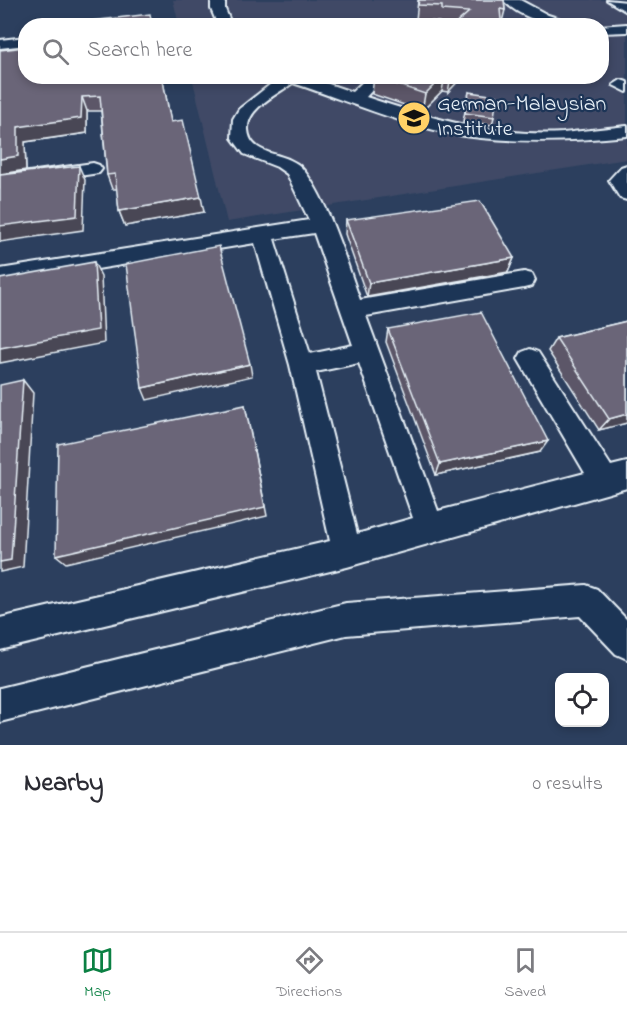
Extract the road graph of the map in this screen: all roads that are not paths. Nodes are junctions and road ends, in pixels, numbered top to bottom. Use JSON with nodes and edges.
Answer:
{"nodes":[{"id":1,"x":218,"y":0,"type":"edge"},
{"id":2,"x":510,"y":0,"type":"edge"},
{"id":3,"x":614,"y":0,"type":"edge"},
{"id":4,"x":627,"y":8,"type":"edge"},
{"id":5,"x":222,"y":18,"type":"edge"},
{"id":6,"x":543,"y":18,"type":"edge"},
{"id":7,"x":627,"y":28,"type":"edge"},
{"id":8,"x":609,"y":29,"type":"edge"},
{"id":9,"x":18,"y":42,"type":"edge"},
{"id":10,"x":0,"y":44,"type":"edge"},
{"id":11,"x":280,"y":84,"type":"edge"},
{"id":12,"x":310,"y":84,"type":"edge"},
{"id":13,"x":370,"y":84,"type":"edge"},
{"id":14,"x":354,"y":99,"type":"junction"},
{"id":15,"x":627,"y":131,"type":"edge"},
{"id":16,"x":93,"y":169,"type":"dead end"},
{"id":17,"x":627,"y":171,"type":"edge"},
{"id":18,"x":0,"y":182,"type":"edge"},
{"id":19,"x":627,"y":194,"type":"edge"},
{"id":20,"x":321,"y":225,"type":"junction"},
{"id":21,"x":263,"y":235,"type":"junction"},
{"id":22,"x":0,"y":277,"type":"edge"},
{"id":23,"x":524,"y":280,"type":"dead end"},
{"id":24,"x":353,"y":310,"type":"junction"},
{"id":25,"x":367,"y":352,"type":"junction"},
{"id":26,"x":530,"y":359,"type":"dead end"},
{"id":27,"x":302,"y":365,"type":"junction"},
{"id":28,"x":616,"y":478,"type":"edge"},
{"id":29,"x":430,"y":527,"type":"junction"},
{"id":30,"x":347,"y":552,"type":"junction"},
{"id":31,"x":0,"y":634,"type":"edge"},
{"id":32,"x":627,"y":643,"type":"edge"},
{"id":33,"x":0,"y":705,"type":"edge"}],
"edges":[{"from":1,"to":5,"type":"street"},
{"from":2,"to":6,"type":"street"},
{"from":3,"to":4,"type":"street"},
{"from":7,"to":8,"type":"street"},
{"from":9,"to":10,"type":"street"},
{"from":11,"to":20,"type":"street"},
{"from":12,"to":14,"type":"street"},
{"from":13,"to":14,"type":"street"},
{"from":14,"to":15,"type":"street"},
{"from":16,"to":18,"type":"street"},
{"from":17,"to":19,"type":"street"},
{"from":20,"to":21,"type":"street"},
{"from":20,"to":24,"type":"street"},
{"from":21,"to":22,"type":"street"},
{"from":21,"to":27,"type":"street"},
{"from":23,"to":24,"type":"street"},
{"from":24,"to":25,"type":"street"},
{"from":25,"to":27,"type":"street"},
{"from":25,"to":29,"type":"street"},
{"from":26,"to":28,"type":"street"},
{"from":27,"to":30,"type":"street"},
{"from":28,"to":29,"type":"street"},
{"from":29,"to":30,"type":"street"},
{"from":30,"to":31,"type":"street"},
{"from":32,"to":33,"type":"street"}]}
